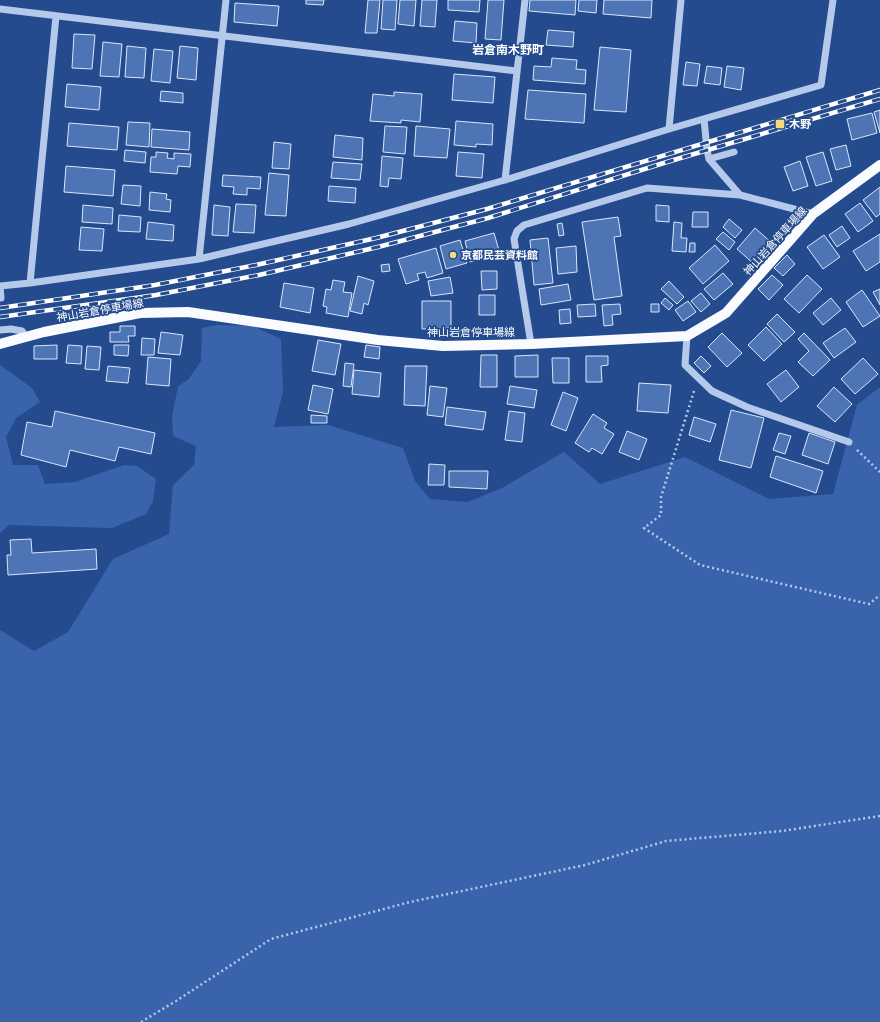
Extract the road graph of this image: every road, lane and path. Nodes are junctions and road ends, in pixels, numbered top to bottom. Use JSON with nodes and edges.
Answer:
{"nodes":[{"id":1,"x":226,"y":0,"type":"edge"},
{"id":2,"x":525,"y":0,"type":"edge"},
{"id":3,"x":681,"y":0,"type":"edge"},
{"id":4,"x":833,"y":0,"type":"edge"},
{"id":5,"x":0,"y":9,"type":"edge"},
{"id":6,"x":56,"y":16,"type":"junction"},
{"id":7,"x":222,"y":36,"type":"junction"},
{"id":8,"x":517,"y":71,"type":"junction"},
{"id":9,"x":704,"y":119,"type":"junction"},
{"id":10,"x":669,"y":129,"type":"junction"},
{"id":11,"x":734,"y":152,"type":"dead end"},
{"id":12,"x":709,"y":159,"type":"junction"},
{"id":13,"x":880,"y":165,"type":"edge"},
{"id":14,"x":505,"y":180,"type":"junction"},
{"id":15,"x":740,"y":195,"type":"junction"},
{"id":16,"x":814,"y":214,"type":"junction"},
{"id":17,"x":199,"y":259,"type":"junction"},
{"id":18,"x":30,"y":283,"type":"junction"},
{"id":19,"x":0,"y":286,"type":"edge"},
{"id":20,"x":0,"y":298,"type":"edge"},
{"id":21,"x":0,"y":330,"type":"edge"},
{"id":22,"x":687,"y":336,"type":"junction"},
{"id":23,"x":26,"y":337,"type":"junction"},
{"id":24,"x":0,"y":344,"type":"edge"},
{"id":25,"x":531,"y":344,"type":"junction"},
{"id":26,"x":698,"y":377,"type":"junction"},
{"id":27,"x":849,"y":442,"type":"joint"},
{"id":28,"x":880,"y":472,"type":"edge"},
{"id":29,"x":880,"y":595,"type":"edge"},
{"id":30,"x":880,"y":816,"type":"edge"},
{"id":31,"x":141,"y":1022,"type":"edge"}],
"edges":[{"from":1,"to":7,"type":"street"},
{"from":2,"to":8,"type":"street"},
{"from":3,"to":10,"type":"street"},
{"from":4,"to":9,"type":"street"},
{"from":5,"to":6,"type":"street"},
{"from":6,"to":7,"type":"street"},
{"from":6,"to":18,"type":"street"},
{"from":7,"to":8,"type":"street"},
{"from":7,"to":17,"type":"street"},
{"from":8,"to":14,"type":"street"},
{"from":9,"to":10,"type":"street"},
{"from":9,"to":12,"type":"street"},
{"from":10,"to":14,"type":"street"},
{"from":11,"to":12,"type":"street"},
{"from":12,"to":15,"type":"street"},
{"from":13,"to":16,"type":"main road","name":"神山岩倉停車場線"},
{"from":14,"to":17,"type":"street"},
{"from":15,"to":16,"type":"street"},
{"from":15,"to":25,"type":"street"},
{"from":16,"to":22,"type":"main road","name":"神山岩倉停車場線"},
{"from":17,"to":18,"type":"street"},
{"from":18,"to":19,"type":"street"},
{"from":19,"to":20,"type":"street"},
{"from":21,"to":23,"type":"street"},
{"from":22,"to":25,"type":"main road","name":"神山岩倉停車場線"},
{"from":22,"to":26,"type":"street"},
{"from":23,"to":24,"type":"main road","name":"神山岩倉停車場線"},
{"from":23,"to":25,"type":"main road","name":"神山岩倉停車場線"},
{"from":26,"to":27,"type":"street"},
{"from":26,"to":29,"type":"path"},
{"from":27,"to":28,"type":"path"},
{"from":30,"to":31,"type":"path"}]}
